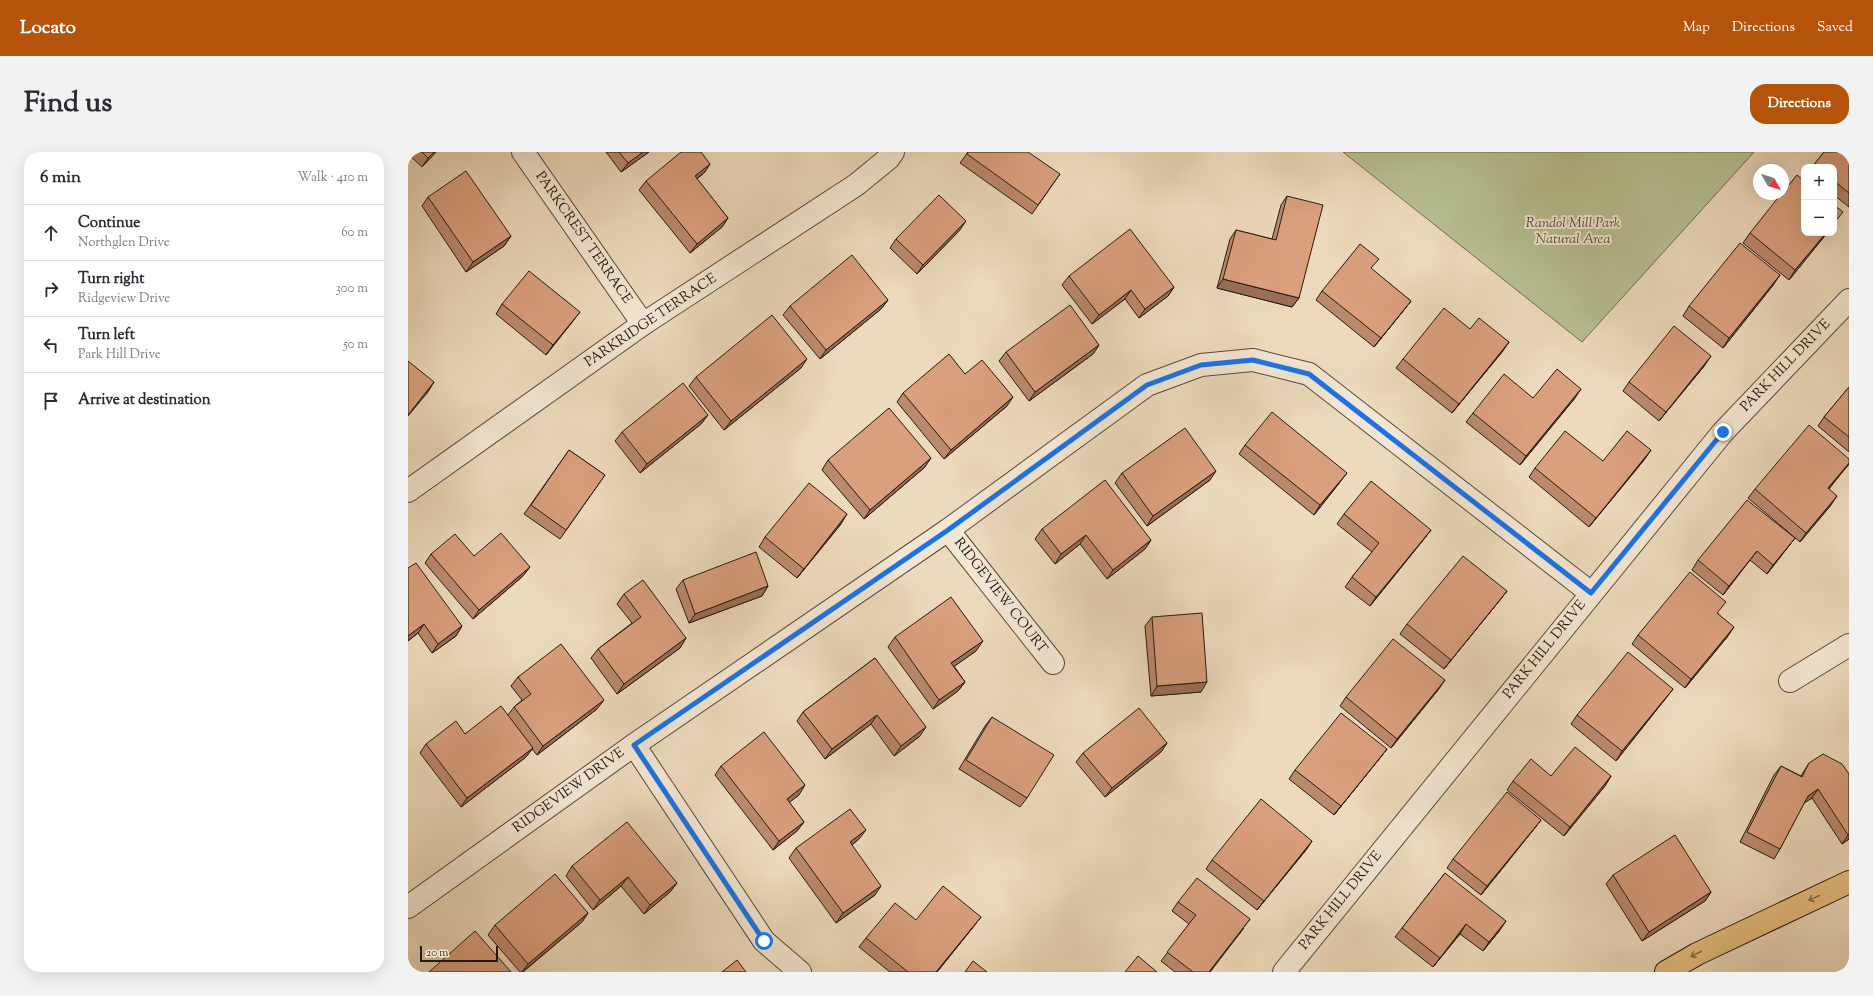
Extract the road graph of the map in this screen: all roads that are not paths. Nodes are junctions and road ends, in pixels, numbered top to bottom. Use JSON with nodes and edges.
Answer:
{"nodes":[{"id":1,"x":523,"y":152,"type":"edge"},
{"id":2,"x":893,"y":152,"type":"edge"},
{"id":3,"x":1849,"y":300,"type":"edge"},
{"id":4,"x":643,"y":324,"type":"junction"},
{"id":5,"x":408,"y":491,"type":"edge"},
{"id":6,"x":948,"y":530,"type":"junction"},
{"id":7,"x":1591,"y":593,"type":"junction"},
{"id":8,"x":1849,"y":645,"type":"edge"},
{"id":9,"x":1053,"y":663,"type":"dead end"},
{"id":10,"x":1790,"y":682,"type":"dead end"},
{"id":11,"x":634,"y":745,"type":"junction"},
{"id":12,"x":1849,"y":882,"type":"edge"},
{"id":13,"x":408,"y":907,"type":"edge"},
{"id":14,"x":800,"y":972,"type":"edge"},
{"id":15,"x":1284,"y":972,"type":"edge"},
{"id":16,"x":1666,"y":972,"type":"edge"}],
"edges":[{"from":1,"to":4,"type":"street","name":"PARKCREST TERRACE"},
{"from":2,"to":4,"type":"street","name":"PARKRIDGE TERRACE"},
{"from":3,"to":7,"type":"street","name":"PARK HILL DRIVE"},
{"from":4,"to":5,"type":"street","name":"PARKRIDGE TERRACE"},
{"from":6,"to":7,"type":"street","name":"RIDGEVIEW DRIVE"},
{"from":6,"to":9,"type":"street","name":"RIDGEVIEW COURT"},
{"from":6,"to":11,"type":"street","name":"RIDGEVIEW DRIVE"},
{"from":7,"to":15,"type":"street","name":"PARK HILL DRIVE"},
{"from":8,"to":10,"type":"street"},
{"from":11,"to":13,"type":"street","name":"RIDGEVIEW DRIVE"},
{"from":11,"to":14,"type":"street"},
{"from":12,"to":16,"type":"main road","one_way":true}]}
